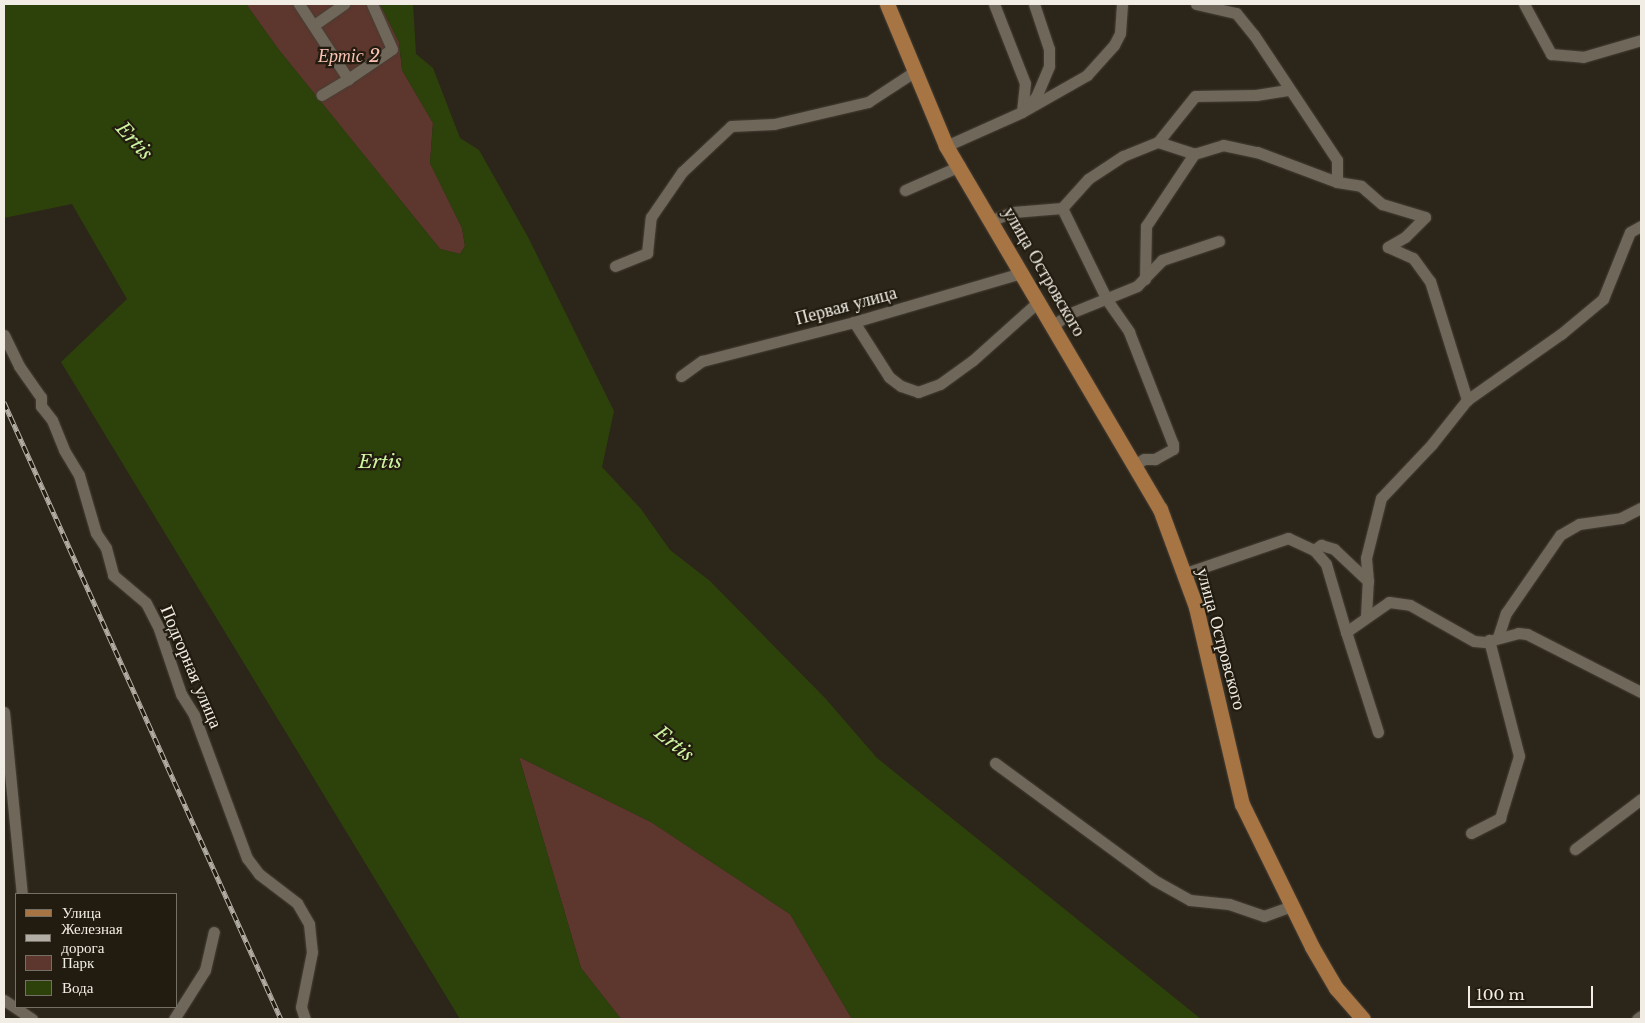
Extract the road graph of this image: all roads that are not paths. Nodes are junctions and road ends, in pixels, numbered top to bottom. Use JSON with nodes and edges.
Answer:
{"nodes":[{"id":1,"x":299,"y":4,"type":"edge"},
{"id":2,"x":344,"y":4,"type":"edge"},
{"id":3,"x":372,"y":4,"type":"edge"},
{"id":4,"x":887,"y":4,"type":"edge"},
{"id":5,"x":994,"y":4,"type":"edge"},
{"id":6,"x":1034,"y":4,"type":"edge"},
{"id":7,"x":1122,"y":4,"type":"edge"},
{"id":8,"x":1196,"y":4,"type":"edge"},
{"id":9,"x":1524,"y":4,"type":"edge"},
{"id":10,"x":314,"y":25,"type":"junction"},
{"id":11,"x":1641,"y":40,"type":"edge"},
{"id":12,"x":914,"y":72,"type":"junction"},
{"id":13,"x":348,"y":79,"type":"junction"},
{"id":14,"x":1288,"y":90,"type":"junction"},
{"id":15,"x":321,"y":95,"type":"dead end"},
{"id":16,"x":1022,"y":112,"type":"junction"},
{"id":17,"x":1158,"y":142,"type":"junction"},
{"id":18,"x":946,"y":146,"type":"junction"},
{"id":19,"x":1194,"y":154,"type":"junction"},
{"id":20,"x":960,"y":166,"type":"junction"},
{"id":21,"x":1337,"y":182,"type":"junction"},
{"id":22,"x":905,"y":190,"type":"dead end"},
{"id":23,"x":1062,"y":208,"type":"junction"},
{"id":24,"x":992,"y":220,"type":"junction"},
{"id":25,"x":1641,"y":226,"type":"edge"},
{"id":26,"x":1219,"y":242,"type":"dead end"},
{"id":27,"x":615,"y":266,"type":"dead end"},
{"id":28,"x":1022,"y":273,"type":"junction"},
{"id":29,"x":1146,"y":279,"type":"junction"},
{"id":30,"x":1107,"y":300,"type":"junction"},
{"id":31,"x":1038,"y":302,"type":"junction"},
{"id":32,"x":854,"y":322,"type":"junction"},
{"id":33,"x":1053,"y":325,"type":"junction"},
{"id":34,"x":4,"y":335,"type":"edge"},
{"id":35,"x":681,"y":376,"type":"dead end"},
{"id":36,"x":1467,"y":400,"type":"junction"},
{"id":37,"x":1134,"y":465,"type":"junction"},
{"id":38,"x":1641,"y":508,"type":"edge"},
{"id":39,"x":1314,"y":550,"type":"junction"},
{"id":40,"x":1186,"y":573,"type":"junction"},
{"id":41,"x":1368,"y":581,"type":"junction"},
{"id":42,"x":1366,"y":616,"type":"junction"},
{"id":43,"x":1346,"y":632,"type":"junction"},
{"id":44,"x":1494,"y":638,"type":"junction"},
{"id":45,"x":1641,"y":692,"type":"edge"},
{"id":46,"x":4,"y":712,"type":"edge"},
{"id":47,"x":1378,"y":732,"type":"dead end"},
{"id":48,"x":6,"y":760,"type":"edge"},
{"id":49,"x":995,"y":763,"type":"dead end"},
{"id":50,"x":1641,"y":799,"type":"edge"},
{"id":51,"x":1471,"y":833,"type":"dead end"},
{"id":52,"x":1575,"y":849,"type":"dead end"},
{"id":53,"x":22,"y":893,"type":"edge"},
{"id":54,"x":1291,"y":906,"type":"junction"},
{"id":55,"x":214,"y":932,"type":"dead end"},
{"id":56,"x":4,"y":1000,"type":"edge"},
{"id":57,"x":15,"y":1007,"type":"edge"},
{"id":58,"x":22,"y":1012,"type":"edge"},
{"id":59,"x":1641,"y":1016,"type":"edge"},
{"id":60,"x":32,"y":1019,"type":"edge"},
{"id":61,"x":174,"y":1019,"type":"edge"},
{"id":62,"x":305,"y":1019,"type":"edge"},
{"id":63,"x":1362,"y":1019,"type":"edge"},
{"id":64,"x":1637,"y":1019,"type":"edge"}],
"edges":[{"from":1,"to":10,"type":"street"},
{"from":2,"to":10,"type":"street"},
{"from":3,"to":13,"type":"street"},
{"from":4,"to":12,"type":"main road","name":"улица Островского"},
{"from":5,"to":16,"type":"street"},
{"from":6,"to":16,"type":"street"},
{"from":7,"to":16,"type":"street"},
{"from":8,"to":14,"type":"street"},
{"from":9,"to":11,"type":"street"},
{"from":10,"to":13,"type":"street"},
{"from":12,"to":18,"type":"main road","name":"улица Островского"},
{"from":12,"to":27,"type":"street"},
{"from":13,"to":15,"type":"street"},
{"from":14,"to":17,"type":"street"},
{"from":14,"to":21,"type":"street"},
{"from":16,"to":18,"type":"street"},
{"from":17,"to":19,"type":"street"},
{"from":17,"to":23,"type":"street"},
{"from":18,"to":20,"type":"main road","name":"улица Островского"},
{"from":19,"to":21,"type":"street"},
{"from":19,"to":29,"type":"street"},
{"from":20,"to":22,"type":"street"},
{"from":20,"to":24,"type":"main road","name":"улица Островского"},
{"from":21,"to":36,"type":"street"},
{"from":23,"to":24,"type":"street"},
{"from":23,"to":30,"type":"street"},
{"from":24,"to":28,"type":"main road","name":"улица Островского"},
{"from":25,"to":36,"type":"street"},
{"from":26,"to":29,"type":"street"},
{"from":28,"to":31,"type":"main road","name":"улица Островского"},
{"from":28,"to":32,"type":"street","name":"Первая улица"},
{"from":29,"to":30,"type":"street"},
{"from":30,"to":33,"type":"street"},
{"from":30,"to":37,"type":"street"},
{"from":31,"to":32,"type":"street"},
{"from":31,"to":33,"type":"main road","name":"улица Островского"},
{"from":32,"to":35,"type":"street","name":"Первая улица"},
{"from":33,"to":37,"type":"main road","name":"улица Островского"},
{"from":34,"to":62,"type":"street","name":"Подгорная улица"},
{"from":36,"to":41,"type":"street"},
{"from":37,"to":40,"type":"main road","name":"улица Островского"},
{"from":38,"to":44,"type":"street"},
{"from":39,"to":40,"type":"street"},
{"from":39,"to":41,"type":"street"},
{"from":39,"to":43,"type":"street"},
{"from":40,"to":54,"type":"main road","name":"улица Островского"},
{"from":41,"to":42,"type":"street"},
{"from":42,"to":43,"type":"street"},
{"from":42,"to":44,"type":"street"},
{"from":43,"to":47,"type":"street"},
{"from":44,"to":45,"type":"street"},
{"from":44,"to":51,"type":"street"},
{"from":46,"to":48,"type":"street"},
{"from":48,"to":53,"type":"street"},
{"from":49,"to":54,"type":"street"},
{"from":50,"to":52,"type":"street"},
{"from":54,"to":63,"type":"main road","name":"улица Островского"},
{"from":55,"to":61,"type":"street"},
{"from":56,"to":57,"type":"street"},
{"from":58,"to":60,"type":"street"},
{"from":59,"to":64,"type":"street"}]}
